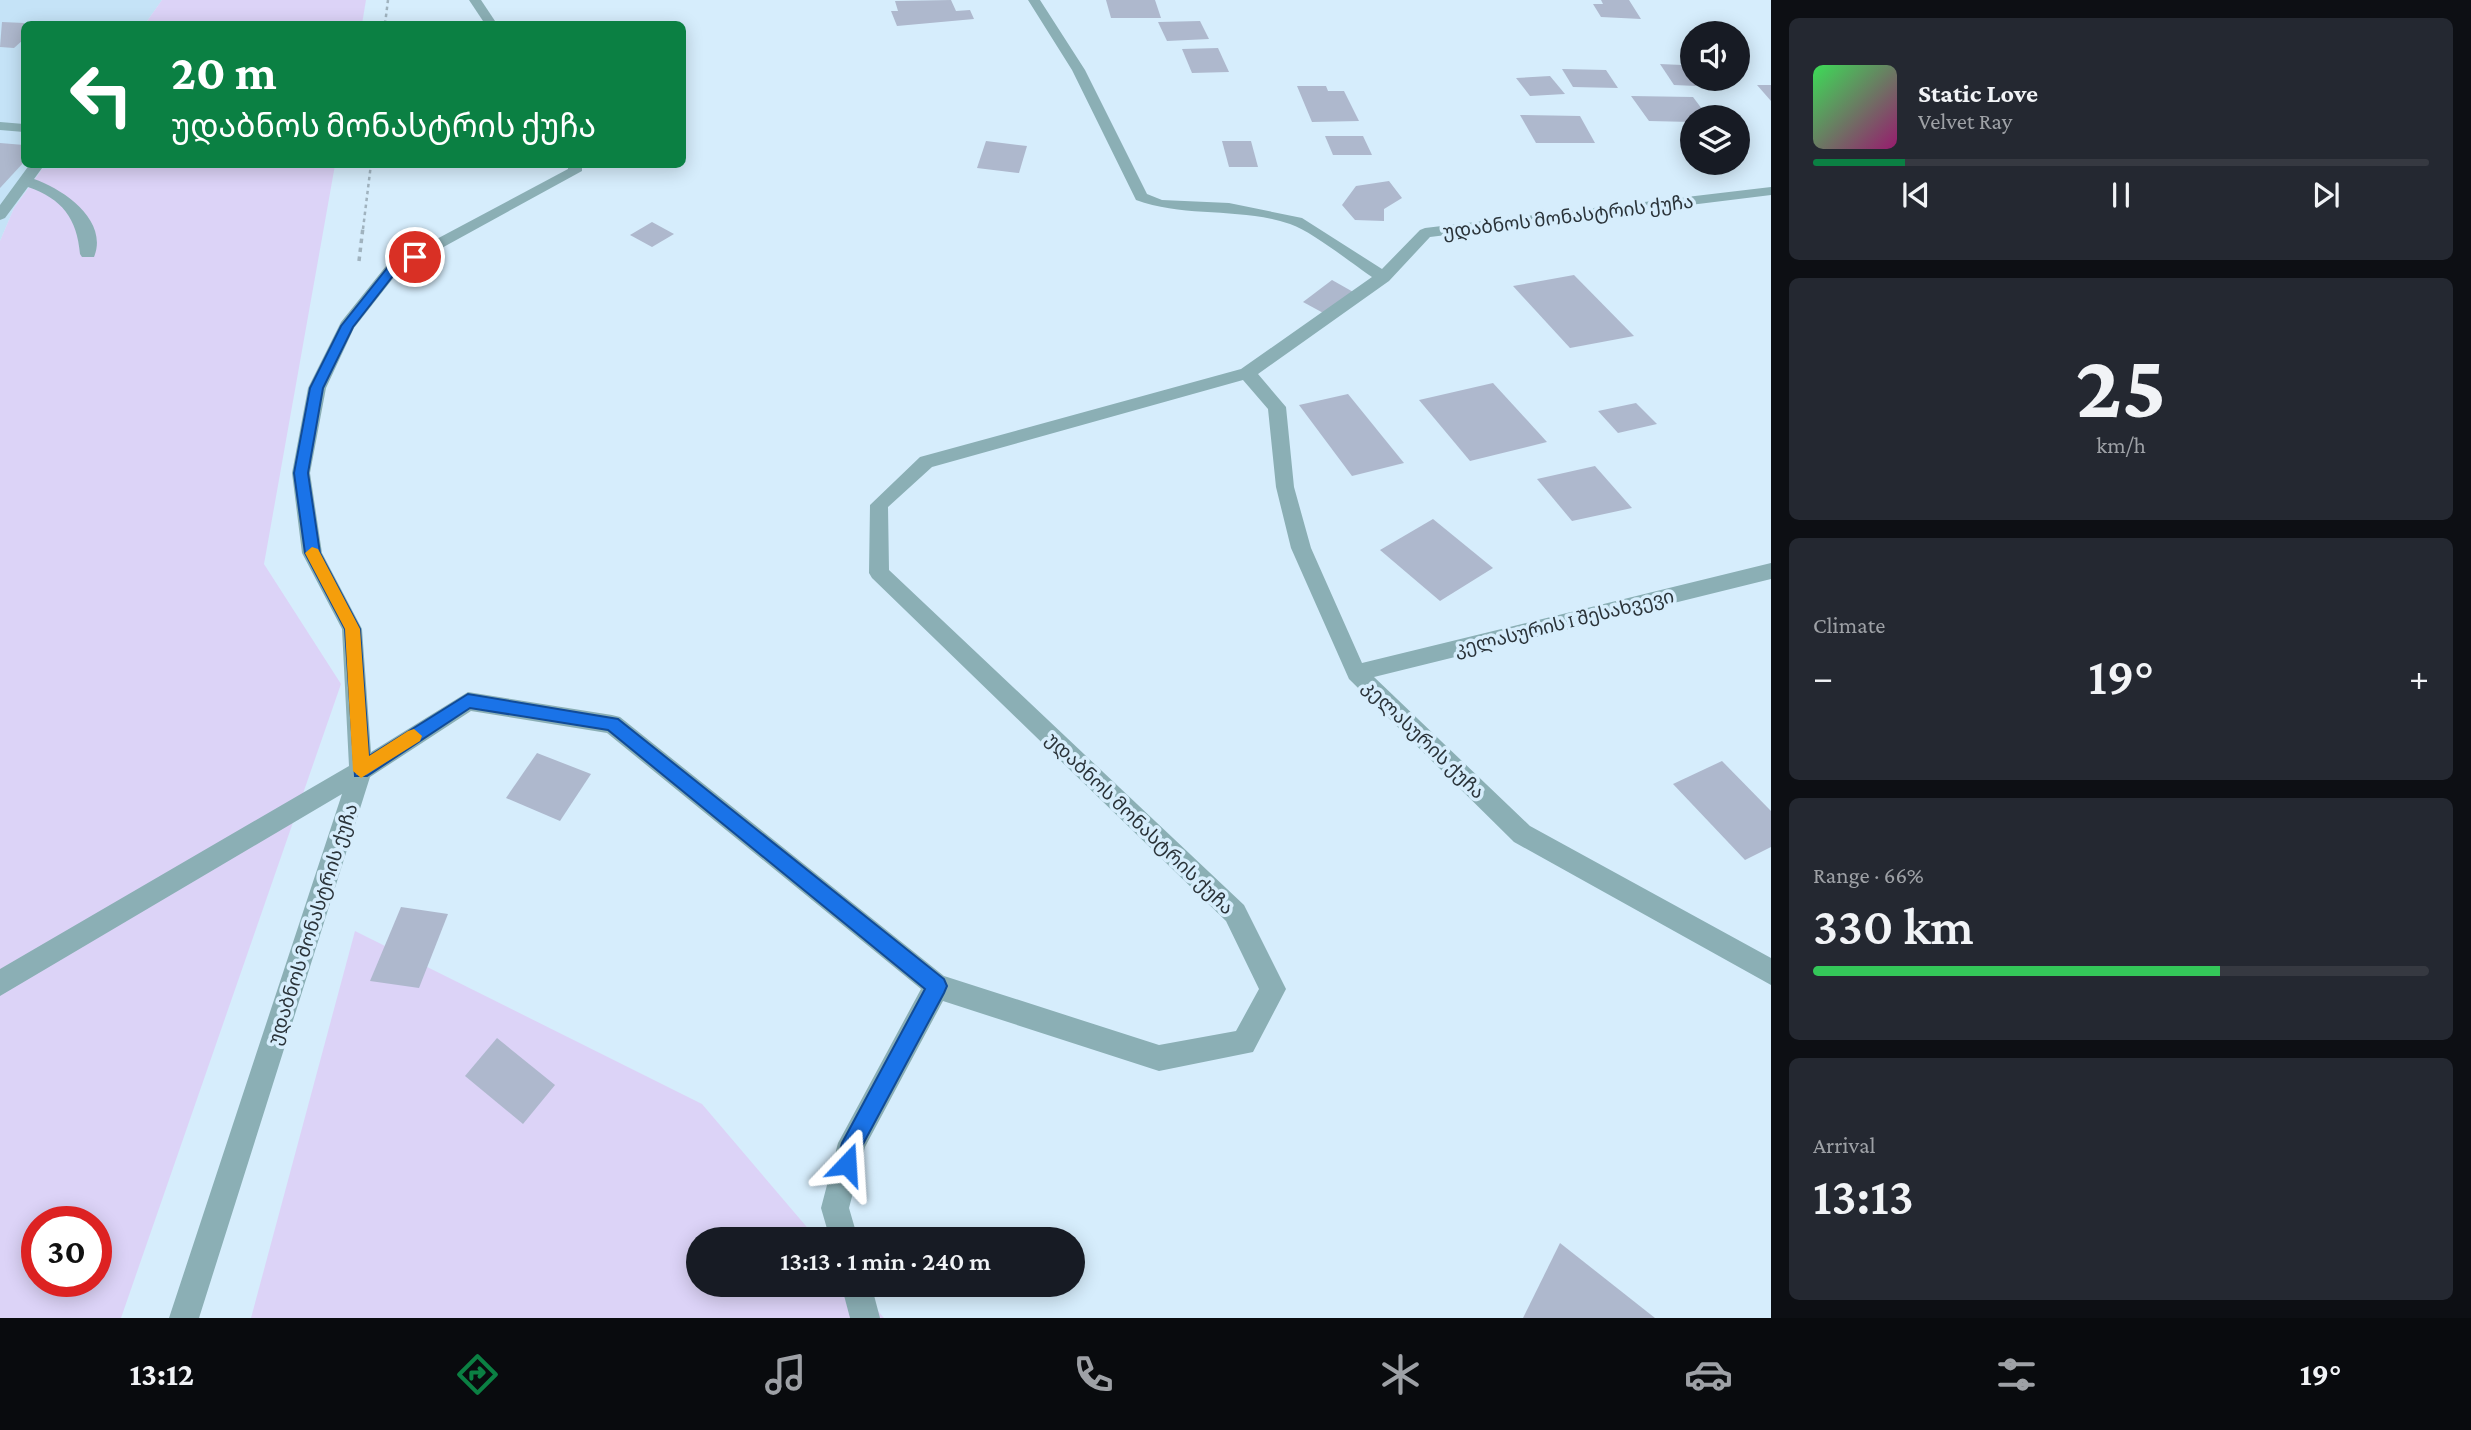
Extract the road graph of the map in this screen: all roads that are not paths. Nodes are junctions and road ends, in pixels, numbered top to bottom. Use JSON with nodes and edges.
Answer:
{"nodes":[{"id":1,"x":475,"y":0,"type":"edge"},
{"id":2,"x":1034,"y":0,"type":"edge"},
{"id":3,"x":489,"y":21,"type":"edge"},
{"id":4,"x":21,"y":124,"type":"edge"},
{"id":5,"x":0,"y":126,"type":"edge"},
{"id":6,"x":35,"y":168,"type":"edge"},
{"id":7,"x":575,"y":168,"type":"edge"},
{"id":8,"x":26,"y":181,"type":"junction"},
{"id":9,"x":1771,"y":191,"type":"edge"},
{"id":10,"x":0,"y":215,"type":"edge"},
{"id":11,"x":88,"y":254,"type":"dead end"},
{"id":12,"x":1382,"y":277,"type":"junction"},
{"id":13,"x":1247,"y":373,"type":"junction"},
{"id":14,"x":1771,"y":571,"type":"edge"},
{"id":15,"x":1356,"y":673,"type":"junction"},
{"id":16,"x":361,"y":771,"type":"junction"},
{"id":17,"x":1771,"y":972,"type":"edge"},
{"id":18,"x":0,"y":983,"type":"edge"},
{"id":19,"x":937,"y":986,"type":"junction"},
{"id":20,"x":841,"y":1227,"type":"edge"},
{"id":21,"x":859,"y":1297,"type":"edge"},
{"id":22,"x":184,"y":1318,"type":"edge"},
{"id":23,"x":864,"y":1318,"type":"edge"}],
"edges":[{"from":1,"to":3,"type":"street"},
{"from":2,"to":12,"type":"street"},
{"from":4,"to":5,"type":"street"},
{"from":6,"to":8,"type":"street"},
{"from":7,"to":16,"type":"street"},
{"from":8,"to":10,"type":"street"},
{"from":8,"to":11,"type":"street"},
{"from":9,"to":12,"type":"street","name":"უდაბნოს მონასტრის ქუჩა"},
{"from":12,"to":13,"type":"street","name":"უდაბნოს მონასტრის ქუჩა"},
{"from":13,"to":15,"type":"street","name":"კელასურის ქუჩა"},
{"from":13,"to":19,"type":"street","name":"უდაბნოს მონასტრის ქუჩა"},
{"from":14,"to":15,"type":"street","name":"კელასურის I შესახვევი"},
{"from":15,"to":17,"type":"street","name":"კელასურის ქუჩა"},
{"from":16,"to":18,"type":"street"},
{"from":16,"to":19,"type":"street","name":"უდაბნოს მონასტრის ქუჩა"},
{"from":16,"to":22,"type":"street","name":"უდაბნოს მონასტრის ქუჩა"},
{"from":19,"to":20,"type":"street"},
{"from":21,"to":23,"type":"street"}]}
